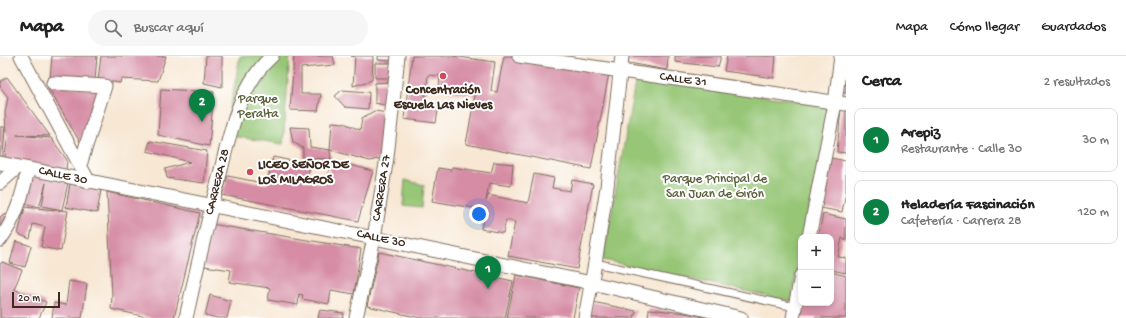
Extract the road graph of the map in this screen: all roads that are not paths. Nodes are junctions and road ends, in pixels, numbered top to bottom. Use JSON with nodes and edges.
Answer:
{"nodes":[{"id":1,"x":21,"y":56,"type":"edge"},
{"id":2,"x":272,"y":56,"type":"edge"},
{"id":3,"x":398,"y":56,"type":"edge"},
{"id":4,"x":519,"y":56,"type":"edge"},
{"id":5,"x":622,"y":56,"type":"edge"},
{"id":6,"x":842,"y":56,"type":"edge"},
{"id":7,"x":620,"y":71,"type":"junction"},
{"id":8,"x":53,"y":83,"type":"dead end"},
{"id":9,"x":841,"y":103,"type":"edge"},
{"id":10,"x":0,"y":164,"type":"edge"},
{"id":11,"x":80,"y":165,"type":"junction"},
{"id":12,"x":23,"y":168,"type":"junction"},
{"id":13,"x":89,"y":182,"type":"junction"},
{"id":14,"x":0,"y":183,"type":"edge"},
{"id":15,"x":212,"y":206,"type":"junction"},
{"id":16,"x":810,"y":234,"type":"edge"},
{"id":17,"x":374,"y":238,"type":"junction"},
{"id":18,"x":0,"y":240,"type":"edge"},
{"id":19,"x":595,"y":263,"type":"junction"},
{"id":20,"x":592,"y":283,"type":"junction"},
{"id":21,"x":798,"y":291,"type":"edge"},
{"id":22,"x":794,"y":312,"type":"edge"},
{"id":23,"x":186,"y":318,"type":"edge"},
{"id":24,"x":356,"y":318,"type":"edge"},
{"id":25,"x":585,"y":318,"type":"edge"},
{"id":26,"x":742,"y":318,"type":"edge"}],
"edges":[{"from":1,"to":11,"type":"street"},
{"from":2,"to":15,"type":"street","name":"CARRERA 28"},
{"from":3,"to":17,"type":"street","name":"CARRERA 27"},
{"from":4,"to":7,"type":"street","name":"CALLE 31"},
{"from":5,"to":7,"type":"street"},
{"from":6,"to":9,"type":"street"},
{"from":7,"to":9,"type":"street","name":"CALLE 31"},
{"from":7,"to":19,"type":"street"},
{"from":8,"to":11,"type":"street"},
{"from":9,"to":16,"type":"street"},
{"from":10,"to":12,"type":"street","name":"CALLE 30"},
{"from":11,"to":13,"type":"street"},
{"from":12,"to":13,"type":"street","name":"CALLE 30"},
{"from":12,"to":14,"type":"street"},
{"from":12,"to":18,"type":"street"},
{"from":13,"to":15,"type":"street","name":"CALLE 30"},
{"from":15,"to":17,"type":"street","name":"CALLE 30"},
{"from":15,"to":23,"type":"street","name":"CARRERA 28"},
{"from":17,"to":20,"type":"street","name":"CALLE 30"},
{"from":17,"to":24,"type":"street","name":"CARRERA 27"},
{"from":19,"to":20,"type":"street"},
{"from":19,"to":22,"type":"lane"},
{"from":20,"to":25,"type":"street"},
{"from":20,"to":26,"type":"street","name":"CALLE 30"},
{"from":21,"to":22,"type":"street"}]}
